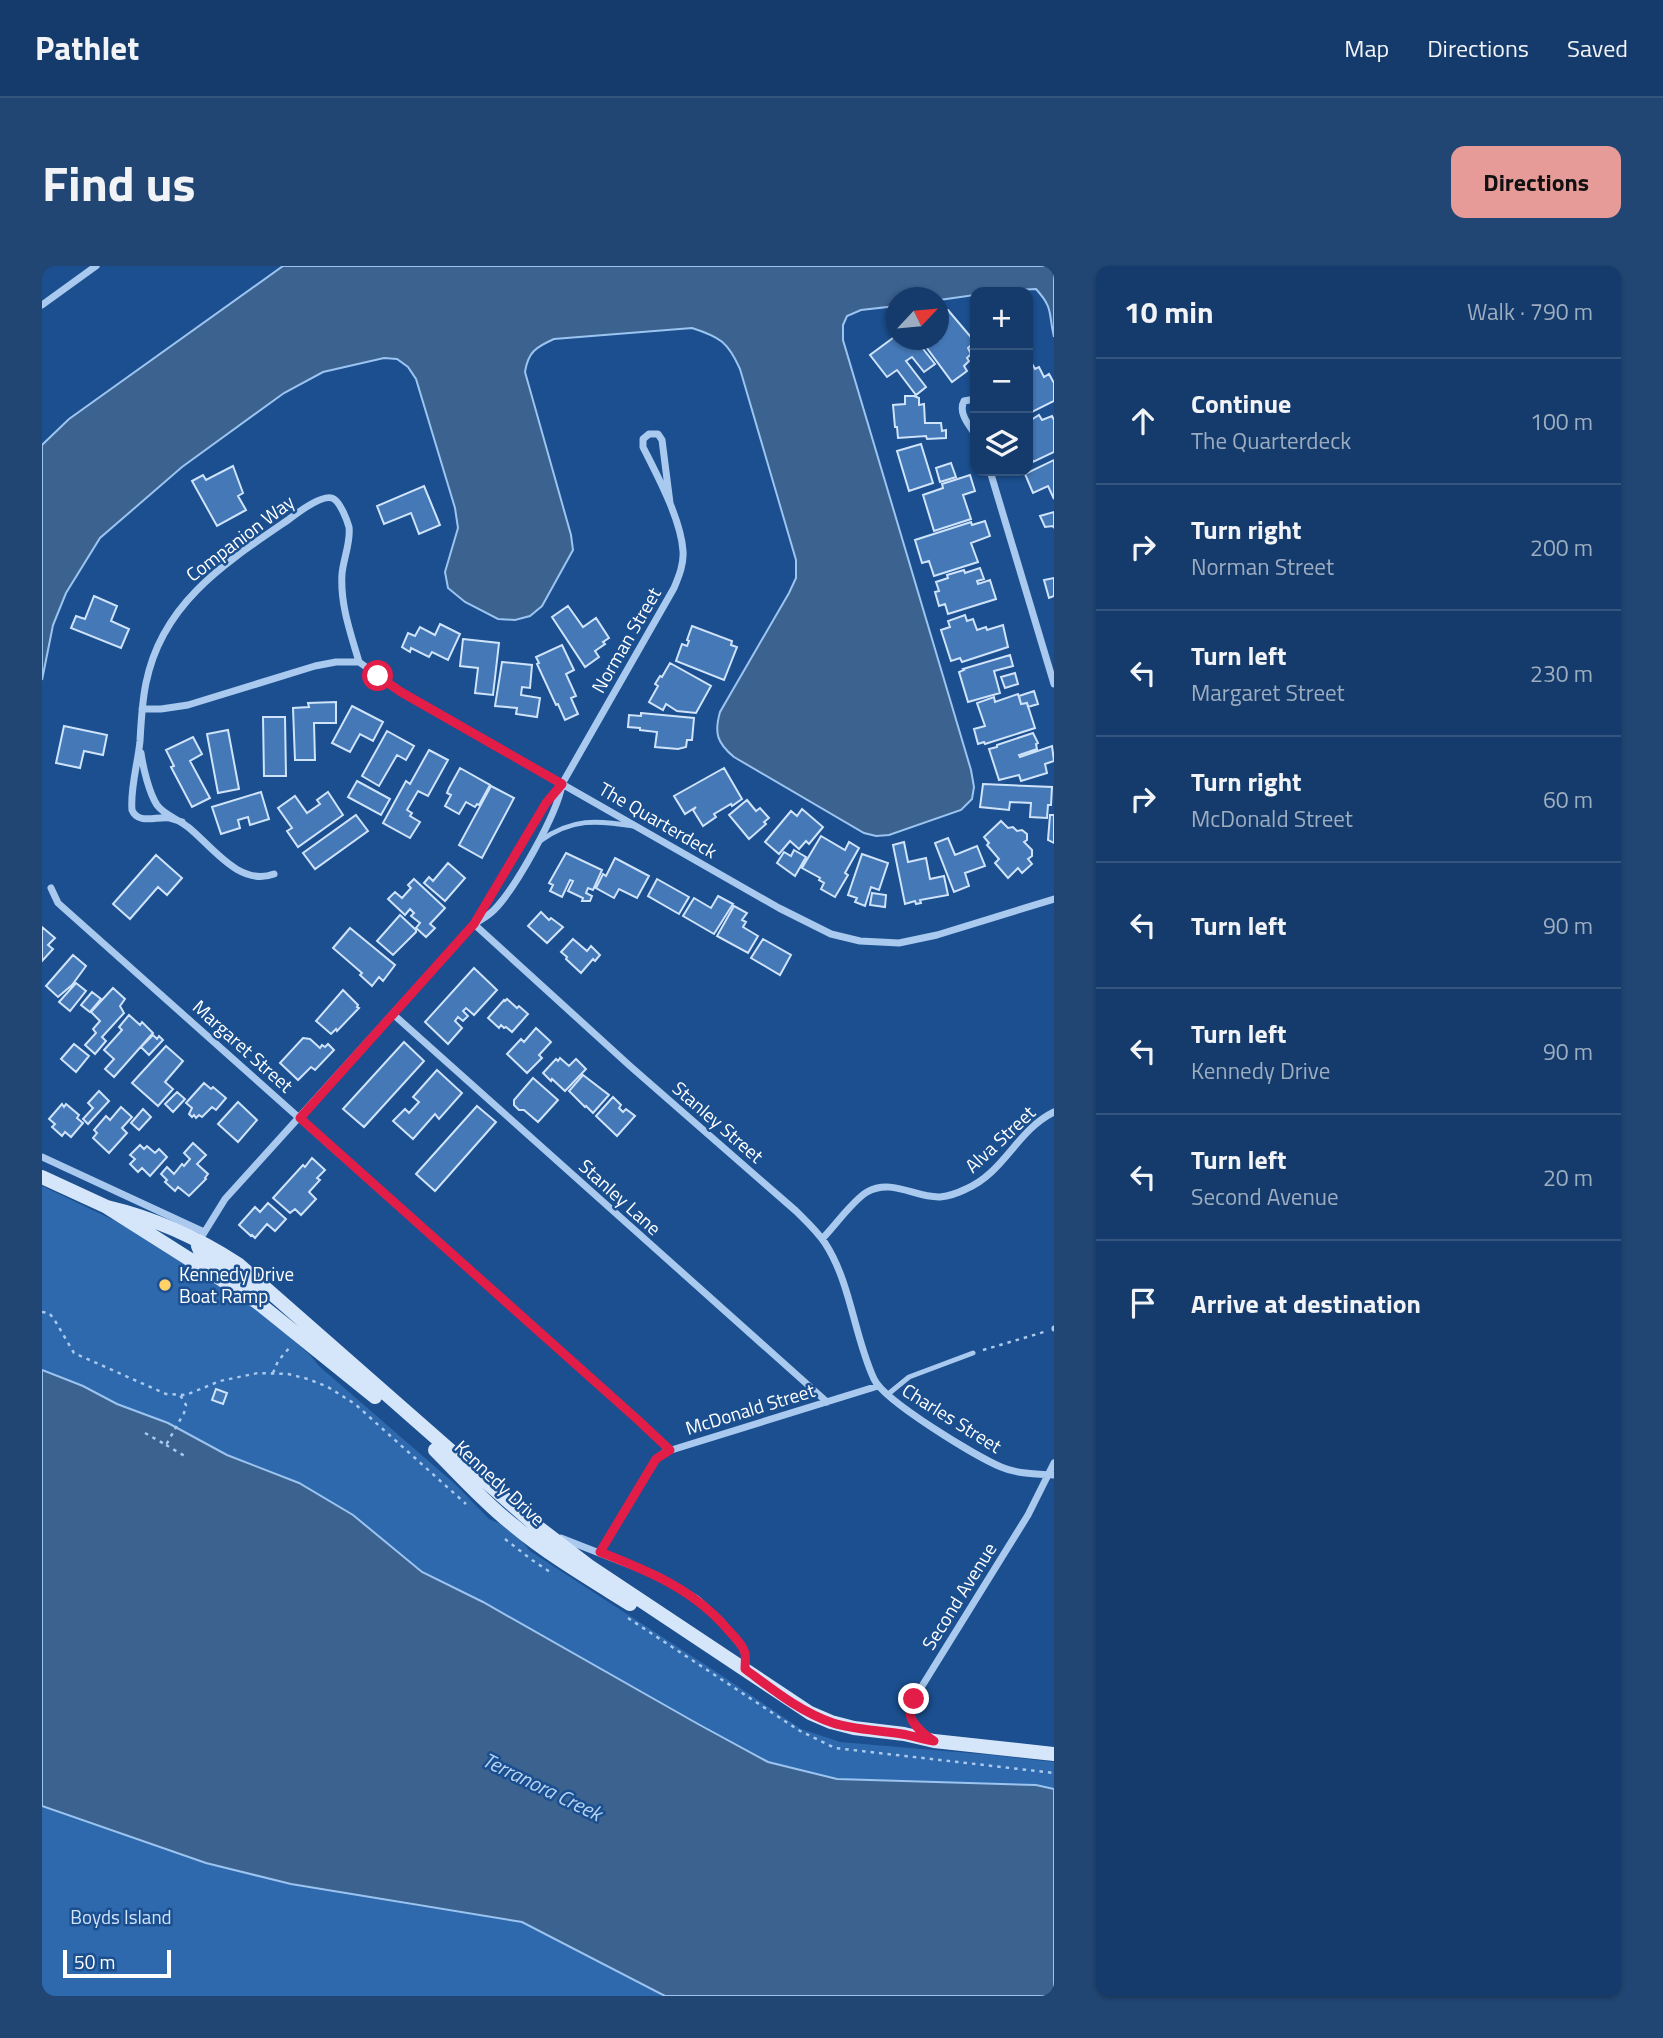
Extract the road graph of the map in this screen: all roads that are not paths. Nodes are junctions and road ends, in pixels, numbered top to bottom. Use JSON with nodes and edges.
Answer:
{"nodes":[{"id":1,"x":96,"y":266,"type":"edge"},
{"id":2,"x":42,"y":306,"type":"edge"},
{"id":3,"x":970,"y":400,"type":"edge"},
{"id":4,"x":970,"y":426,"type":"edge"},
{"id":5,"x":992,"y":476,"type":"edge"},
{"id":6,"x":670,"y":503,"type":"junction"},
{"id":7,"x":359,"y":663,"type":"junction"},
{"id":8,"x":1054,"y":684,"type":"edge"},
{"id":9,"x":142,"y":709,"type":"junction"},
{"id":10,"x":140,"y":738,"type":"junction"},
{"id":11,"x":562,"y":784,"type":"junction"},
{"id":12,"x":181,"y":822,"type":"junction"},
{"id":13,"x":640,"y":828,"type":"junction"},
{"id":14,"x":536,"y":845,"type":"junction"},
{"id":15,"x":274,"y":874,"type":"dead end"},
{"id":16,"x":51,"y":888,"type":"dead end"},
{"id":17,"x":1054,"y":899,"type":"edge"},
{"id":18,"x":474,"y":924,"type":"junction"},
{"id":19,"x":394,"y":1015,"type":"junction"},
{"id":20,"x":1054,"y":1112,"type":"edge"},
{"id":21,"x":300,"y":1118,"type":"junction"},
{"id":22,"x":42,"y":1157,"type":"edge"},
{"id":23,"x":42,"y":1177,"type":"edge"},
{"id":24,"x":107,"y":1207,"type":"junction"},
{"id":25,"x":202,"y":1237,"type":"junction"},
{"id":26,"x":822,"y":1239,"type":"junction"},
{"id":27,"x":278,"y":1319,"type":"junction"},
{"id":28,"x":972,"y":1353,"type":"road end"},
{"id":29,"x":878,"y":1387,"type":"junction"},
{"id":30,"x":887,"y":1395,"type":"junction"},
{"id":31,"x":827,"y":1402,"type":"junction"},
{"id":32,"x":670,"y":1450,"type":"junction"},
{"id":33,"x":1054,"y":1463,"type":"edge"},
{"id":34,"x":1051,"y":1475,"type":"edge"},
{"id":35,"x":522,"y":1513,"type":"junction"},
{"id":36,"x":600,"y":1552,"type":"junction"},
{"id":37,"x":745,"y":1669,"type":"junction"},
{"id":38,"x":934,"y":1741,"type":"junction"},
{"id":39,"x":1054,"y":1754,"type":"edge"}],
"edges":[{"from":1,"to":2,"type":"street"},
{"from":3,"to":4,"type":"street"},
{"from":5,"to":8,"type":"street"},
{"from":6,"to":6,"type":"street","name":"Norman Street"},
{"from":6,"to":11,"type":"street","name":"Norman Street"},
{"from":7,"to":9,"type":"street"},
{"from":7,"to":9,"type":"street","name":"Companion Way"},
{"from":7,"to":11,"type":"street","name":"The Quarterdeck"},
{"from":9,"to":10,"type":"street","name":"Companion Way"},
{"from":10,"to":12,"type":"street","name":"Companion Way"},
{"from":10,"to":12,"type":"street","name":"Companion Way"},
{"from":11,"to":13,"type":"street","name":"The Quarterdeck"},
{"from":11,"to":14,"type":"street","name":"Norman Street"},
{"from":11,"to":18,"type":"street","name":"Norman Street"},
{"from":12,"to":15,"type":"street","name":"Companion Way"},
{"from":13,"to":14,"type":"lane"},
{"from":13,"to":17,"type":"street","name":"The Quarterdeck"},
{"from":14,"to":18,"type":"street","name":"Norman Street"},
{"from":16,"to":21,"type":"street","name":"Margaret Street"},
{"from":18,"to":19,"type":"street","name":"Norman Street"},
{"from":18,"to":26,"type":"street","name":"Stanley Street"},
{"from":19,"to":21,"type":"street","name":"Norman Street"},
{"from":19,"to":31,"type":"street","name":"Stanley Lane"},
{"from":20,"to":26,"type":"street","name":"Alva Street"},
{"from":21,"to":25,"type":"street","name":"Norman Street"},
{"from":21,"to":32,"type":"street","name":"Margaret Street"},
{"from":22,"to":25,"type":"street"},
{"from":23,"to":24,"type":"street","name":"Kennedy Drive"},
{"from":24,"to":25,"type":"street","name":"Kennedy Drive"},
{"from":24,"to":27,"type":"street","name":"Kennedy Drive"},
{"from":25,"to":27,"type":"street"},
{"from":25,"to":35,"type":"street","name":"Kennedy Drive"},
{"from":26,"to":29,"type":"street","name":"Stanley Street"},
{"from":27,"to":38,"type":"street","name":"Kennedy Drive"},
{"from":28,"to":30,"type":"lane"},
{"from":29,"to":30,"type":"street","name":"Charles Street"},
{"from":29,"to":31,"type":"street","name":"McDonald Street"},
{"from":30,"to":34,"type":"street","name":"Charles Street"},
{"from":31,"to":32,"type":"street","name":"McDonald Street"},
{"from":32,"to":36,"type":"street","name":"McDonald Street"},
{"from":33,"to":34,"type":"street","name":"Second Avenue"},
{"from":34,"to":38,"type":"street","name":"Second Avenue"},
{"from":35,"to":36,"type":"street"},
{"from":35,"to":37,"type":"street","name":"Kennedy Drive"},
{"from":36,"to":37,"type":"street"},
{"from":37,"to":38,"type":"street","name":"Kennedy Drive"},
{"from":38,"to":39,"type":"street","name":"Kennedy Drive"}]}
